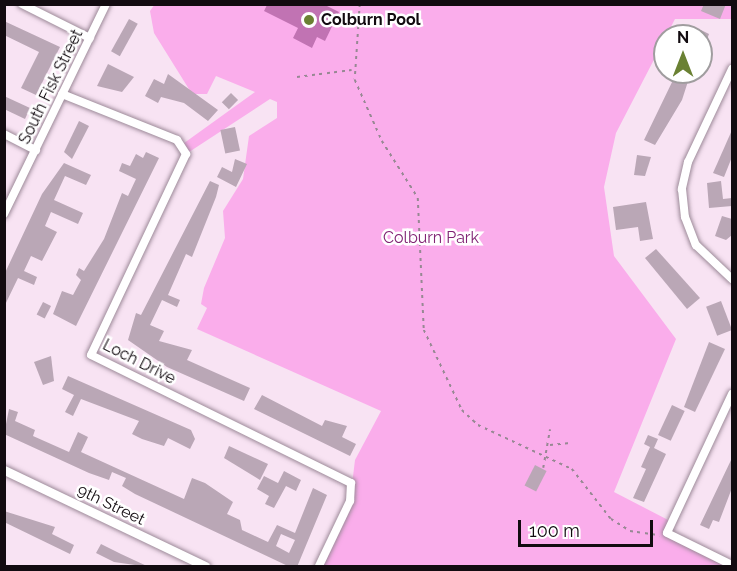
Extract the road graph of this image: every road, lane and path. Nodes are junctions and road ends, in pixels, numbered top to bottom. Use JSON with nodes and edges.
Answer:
{"nodes":[{"id":1,"x":22,"y":4,"type":"edge"},
{"id":2,"x":106,"y":4,"type":"edge"},
{"id":3,"x":360,"y":4,"type":"edge"},
{"id":4,"x":90,"y":38,"type":"junction"},
{"id":5,"x":732,"y":69,"type":"edge"},
{"id":6,"x":353,"y":70,"type":"junction"},
{"id":7,"x":297,"y":76,"type":"dead end"},
{"id":8,"x":62,"y":94,"type":"junction"},
{"id":9,"x":4,"y":135,"type":"edge"},
{"id":10,"x":36,"y":150,"type":"junction"},
{"id":11,"x":4,"y":214,"type":"edge"},
{"id":12,"x":732,"y":279,"type":"edge"},
{"id":13,"x":732,"y":394,"type":"edge"},
{"id":14,"x":550,"y":430,"type":"dead end"},
{"id":15,"x":570,"y":443,"type":"dead end"},
{"id":16,"x":550,"y":445,"type":"junction"},
{"id":17,"x":548,"y":455,"type":"junction"},
{"id":18,"x":543,"y":468,"type":"dead end"},
{"id":19,"x":4,"y":470,"type":"edge"},
{"id":20,"x":667,"y":533,"type":"junction"},
{"id":21,"x":732,"y":565,"type":"edge"},
{"id":22,"x":205,"y":567,"type":"edge"},
{"id":23,"x":319,"y":567,"type":"edge"}],
"edges":[{"from":1,"to":4,"type":"street"},
{"from":2,"to":4,"type":"street","name":"South Fisk Street"},
{"from":3,"to":6,"type":"path"},
{"from":4,"to":8,"type":"street","name":"South Fisk Street"},
{"from":5,"to":12,"type":"street"},
{"from":6,"to":7,"type":"path"},
{"from":6,"to":17,"type":"path"},
{"from":8,"to":10,"type":"street","name":"South Fisk Street"},
{"from":8,"to":23,"type":"street","name":"Loch Drive"},
{"from":9,"to":10,"type":"street"},
{"from":10,"to":11,"type":"street","name":"South Fisk Street"},
{"from":13,"to":20,"type":"street"},
{"from":14,"to":16,"type":"path"},
{"from":15,"to":16,"type":"path"},
{"from":16,"to":17,"type":"path"},
{"from":17,"to":18,"type":"path"},
{"from":17,"to":20,"type":"path"},
{"from":19,"to":22,"type":"street","name":"9th Street"},
{"from":20,"to":21,"type":"street"}]}
